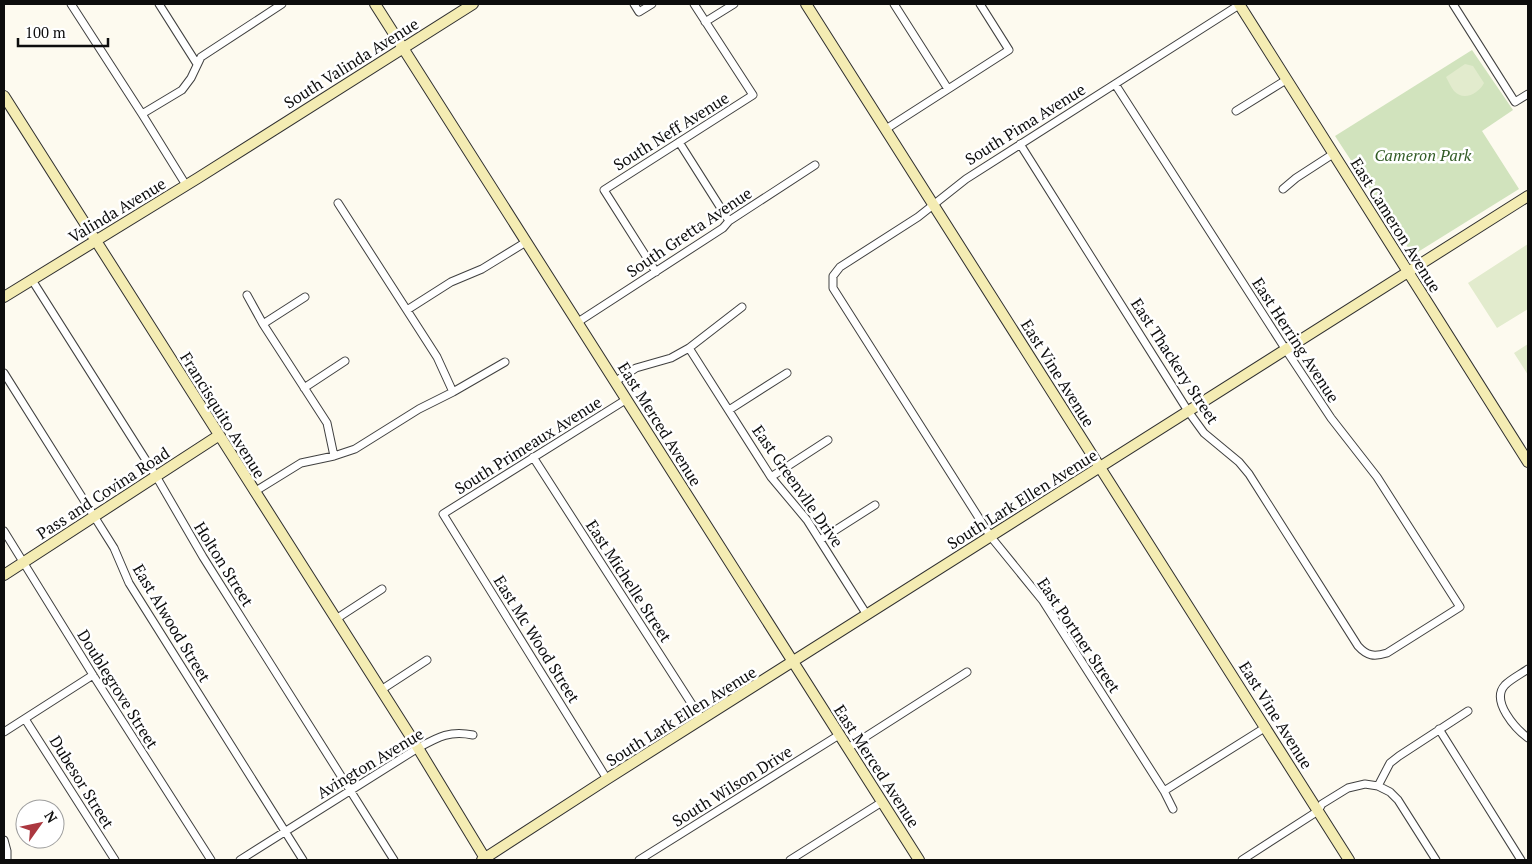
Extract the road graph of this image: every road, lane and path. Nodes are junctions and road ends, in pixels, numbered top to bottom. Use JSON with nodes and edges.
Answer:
{"nodes":[{"id":1,"x":71,"y":4,"type":"edge"},
{"id":2,"x":159,"y":4,"type":"edge"},
{"id":3,"x":267,"y":4,"type":"edge"},
{"id":4,"x":282,"y":4,"type":"edge"},
{"id":5,"x":375,"y":4,"type":"edge"},
{"id":6,"x":473,"y":4,"type":"edge"},
{"id":7,"x":634,"y":4,"type":"edge"},
{"id":8,"x":652,"y":4,"type":"edge"},
{"id":9,"x":694,"y":4,"type":"edge"},
{"id":10,"x":734,"y":4,"type":"edge"},
{"id":11,"x":806,"y":4,"type":"edge"},
{"id":12,"x":894,"y":4,"type":"edge"},
{"id":13,"x":980,"y":4,"type":"edge"},
{"id":14,"x":1239,"y":4,"type":"edge"},
{"id":15,"x":1453,"y":4,"type":"edge"},
{"id":16,"x":271,"y":11,"type":"junction"},
{"id":17,"x":705,"y":22,"type":"junction"},
{"id":18,"x":403,"y":48,"type":"junction"},
{"id":19,"x":197,"y":64,"type":"junction"},
{"id":20,"x":1286,"y":80,"type":"junction"},
{"id":21,"x":1115,"y":84,"type":"junction"},
{"id":22,"x":948,"y":89,"type":"junction"},
{"id":23,"x":1528,"y":94,"type":"edge"},
{"id":24,"x":4,"y":96,"type":"edge"},
{"id":25,"x":1236,"y":111,"type":"dead end"},
{"id":26,"x":142,"y":114,"type":"junction"},
{"id":27,"x":886,"y":129,"type":"junction"},
{"id":28,"x":679,"y":142,"type":"junction"},
{"id":29,"x":1020,"y":144,"type":"junction"},
{"id":30,"x":246,"y":147,"type":"joint"},
{"id":31,"x":1333,"y":154,"type":"junction"},
{"id":32,"x":815,"y":165,"type":"dead end"},
{"id":33,"x":186,"y":185,"type":"junction"},
{"id":34,"x":1284,"y":189,"type":"dead end"},
{"id":35,"x":1528,"y":196,"type":"edge"},
{"id":36,"x":338,"y":203,"type":"dead end"},
{"id":37,"x":933,"y":204,"type":"junction"},
{"id":38,"x":729,"y":220,"type":"junction"},
{"id":39,"x":95,"y":241,"type":"junction"},
{"id":40,"x":526,"y":242,"type":"junction"},
{"id":41,"x":656,"y":272,"type":"junction"},
{"id":42,"x":1408,"y":273,"type":"junction"},
{"id":43,"x":833,"y":276,"type":"joint"},
{"id":44,"x":32,"y":280,"type":"junction"},
{"id":45,"x":247,"y":295,"type":"dead end"},
{"id":46,"x":4,"y":297,"type":"edge"},
{"id":47,"x":305,"y":297,"type":"dead end"},
{"id":48,"x":742,"y":308,"type":"dead end"},
{"id":49,"x":407,"y":310,"type":"junction"},
{"id":50,"x":578,"y":322,"type":"junction"},
{"id":51,"x":263,"y":324,"type":"junction"},
{"id":52,"x":689,"y":348,"type":"junction"},
{"id":53,"x":1286,"y":350,"type":"junction"},
{"id":54,"x":346,"y":361,"type":"dead end"},
{"id":55,"x":505,"y":362,"type":"dead end"},
{"id":56,"x":4,"y":373,"type":"edge"},
{"id":57,"x":787,"y":373,"type":"dead end"},
{"id":58,"x":616,"y":381,"type":"junction"},
{"id":59,"x":304,"y":388,"type":"junction"},
{"id":60,"x":453,"y":392,"type":"junction"},
{"id":61,"x":627,"y":399,"type":"junction"},
{"id":62,"x":729,"y":410,"type":"junction"},
{"id":63,"x":1188,"y":411,"type":"junction"},
{"id":64,"x":218,"y":436,"type":"junction"},
{"id":65,"x":828,"y":440,"type":"dead end"},
{"id":66,"x":334,"y":456,"type":"junction"},
{"id":67,"x":533,"y":457,"type":"junction"},
{"id":68,"x":1528,"y":462,"type":"edge"},
{"id":69,"x":1100,"y":468,"type":"junction"},
{"id":70,"x":156,"y":476,"type":"junction"},
{"id":71,"x":771,"y":477,"type":"junction"},
{"id":72,"x":254,"y":492,"type":"junction"},
{"id":73,"x":875,"y":504,"type":"dead end"},
{"id":74,"x":443,"y":514,"type":"joint"},
{"id":75,"x":94,"y":516,"type":"junction"},
{"id":76,"x":4,"y":531,"type":"edge"},
{"id":77,"x":991,"y":537,"type":"junction"},
{"id":78,"x":820,"y":540,"type":"junction"},
{"id":79,"x":23,"y":562,"type":"junction"},
{"id":80,"x":4,"y":575,"type":"edge"},
{"id":81,"x":382,"y":589,"type":"dead end"},
{"id":82,"x":867,"y":615,"type":"junction"},
{"id":83,"x":336,"y":619,"type":"junction"},
{"id":84,"x":1371,"y":656,"type":"joint"},
{"id":85,"x":428,"y":660,"type":"dead end"},
{"id":86,"x":793,"y":663,"type":"junction"},
{"id":87,"x":1528,"y":669,"type":"edge"},
{"id":88,"x":967,"y":672,"type":"dead end"},
{"id":89,"x":93,"y":675,"type":"junction"},
{"id":90,"x":381,"y":690,"type":"junction"},
{"id":91,"x":1468,"y":711,"type":"dead end"},
{"id":92,"x":25,"y":718,"type":"junction"},
{"id":93,"x":702,"y":720,"type":"junction"},
{"id":94,"x":1266,"y":727,"type":"junction"},
{"id":95,"x":1439,"y":730,"type":"junction"},
{"id":96,"x":4,"y":732,"type":"edge"},
{"id":97,"x":473,"y":735,"type":"dead end"},
{"id":98,"x":839,"y":735,"type":"junction"},
{"id":99,"x":1528,"y":738,"type":"edge"},
{"id":100,"x":418,"y":748,"type":"junction"},
{"id":101,"x":848,"y":748,"type":"junction"},
{"id":102,"x":607,"y":779,"type":"junction"},
{"id":103,"x":1378,"y":786,"type":"junction"},
{"id":104,"x":350,"y":790,"type":"junction"},
{"id":105,"x":1164,"y":791,"type":"junction"},
{"id":106,"x":882,"y":802,"type":"junction"},
{"id":107,"x":1173,"y":809,"type":"dead end"},
{"id":108,"x":1318,"y":812,"type":"junction"},
{"id":109,"x":285,"y":831,"type":"junction"},
{"id":110,"x":4,"y":840,"type":"edge"},
{"id":111,"x":7,"y":860,"type":"edge"},
{"id":112,"x":115,"y":860,"type":"edge"},
{"id":113,"x":211,"y":860,"type":"edge"},
{"id":114,"x":240,"y":860,"type":"edge"},
{"id":115,"x":303,"y":860,"type":"edge"},
{"id":116,"x":394,"y":860,"type":"edge"},
{"id":117,"x":484,"y":860,"type":"edge"},
{"id":118,"x":639,"y":860,"type":"edge"},
{"id":119,"x":790,"y":860,"type":"edge"},
{"id":120,"x":919,"y":860,"type":"edge"},
{"id":121,"x":1243,"y":860,"type":"edge"},
{"id":122,"x":1349,"y":860,"type":"edge"},
{"id":123,"x":1436,"y":860,"type":"edge"},
{"id":124,"x":1521,"y":860,"type":"edge"}],
"edges":[{"from":1,"to":26,"type":"street"},
{"from":2,"to":19,"type":"street"},
{"from":3,"to":16,"type":"street"},
{"from":4,"to":16,"type":"street"},
{"from":5,"to":18,"type":"street","name":"East Merced Avenue"},
{"from":6,"to":18,"type":"street","name":"South Valinda Avenue"},
{"from":7,"to":8,"type":"street"},
{"from":9,"to":17,"type":"street"},
{"from":10,"to":17,"type":"street"},
{"from":11,"to":27,"type":"street","name":"East Vine Avenue"},
{"from":12,"to":22,"type":"street"},
{"from":13,"to":22,"type":"street"},
{"from":14,"to":20,"type":"street","name":"East Cameron Avenue"},
{"from":14,"to":21,"type":"street","name":"South Pima Avenue"},
{"from":15,"to":23,"type":"street"},
{"from":16,"to":19,"type":"street"},
{"from":17,"to":28,"type":"street","name":"South Neff Avenue"},
{"from":18,"to":30,"type":"street","name":"South Valinda Avenue"},
{"from":18,"to":40,"type":"street","name":"East Merced Avenue"},
{"from":19,"to":26,"type":"street"},
{"from":20,"to":25,"type":"street"},
{"from":20,"to":31,"type":"street","name":"East Cameron Avenue"},
{"from":21,"to":29,"type":"street","name":"South Pima Avenue"},
{"from":21,"to":53,"type":"street","name":"East Herring Avenue"},
{"from":22,"to":27,"type":"street"},
{"from":24,"to":39,"type":"street","name":"Francisquito Avenue"},
{"from":26,"to":33,"type":"street"},
{"from":27,"to":37,"type":"street","name":"East Vine Avenue"},
{"from":28,"to":38,"type":"street"},
{"from":28,"to":41,"type":"street","name":"South Neff Avenue"},
{"from":29,"to":37,"type":"street","name":"South Pima Avenue"},
{"from":29,"to":63,"type":"street","name":"East Thackery Street"},
{"from":30,"to":33,"type":"street","name":"Valinda Avenue"},
{"from":31,"to":34,"type":"street"},
{"from":31,"to":42,"type":"street","name":"East Cameron Avenue"},
{"from":32,"to":38,"type":"street","name":"South Gretta Avenue"},
{"from":33,"to":39,"type":"street","name":"Valinda Avenue"},
{"from":35,"to":42,"type":"street","name":"South Lark Ellen Avenue"},
{"from":36,"to":49,"type":"street"},
{"from":37,"to":43,"type":"street","name":"South Pima Avenue"},
{"from":37,"to":69,"type":"street","name":"East Vine Avenue"},
{"from":38,"to":41,"type":"street","name":"South Gretta Avenue"},
{"from":39,"to":44,"type":"street","name":"Valinda Avenue"},
{"from":39,"to":64,"type":"street","name":"Francisquito Avenue"},
{"from":40,"to":49,"type":"street"},
{"from":40,"to":50,"type":"street","name":"East Merced Avenue"},
{"from":41,"to":50,"type":"street","name":"South Gretta Avenue"},
{"from":42,"to":53,"type":"street","name":"South Lark Ellen Avenue"},
{"from":42,"to":68,"type":"street","name":"East Cameron Avenue"},
{"from":43,"to":77,"type":"street","name":"East Portner Street"},
{"from":44,"to":46,"type":"street","name":"Valinda Avenue"},
{"from":44,"to":70,"type":"street","name":"Holton Street"},
{"from":45,"to":51,"type":"street"},
{"from":47,"to":51,"type":"street"},
{"from":48,"to":52,"type":"street"},
{"from":49,"to":60,"type":"street"},
{"from":50,"to":58,"type":"street","name":"East Merced Avenue"},
{"from":51,"to":59,"type":"street"},
{"from":52,"to":58,"type":"street"},
{"from":52,"to":62,"type":"street","name":"East Greenvlle Drive"},
{"from":53,"to":63,"type":"street","name":"South Lark Ellen Avenue"},
{"from":53,"to":84,"type":"street","name":"East Herring Avenue"},
{"from":54,"to":59,"type":"street"},
{"from":55,"to":60,"type":"street"},
{"from":56,"to":75,"type":"street","name":"East Alwood Street"},
{"from":57,"to":62,"type":"street"},
{"from":58,"to":61,"type":"street","name":"East Merced Avenue"},
{"from":59,"to":66,"type":"street"},
{"from":60,"to":66,"type":"street"},
{"from":61,"to":67,"type":"street","name":"South Primeaux Avenue"},
{"from":61,"to":86,"type":"street","name":"East Merced Avenue"},
{"from":62,"to":71,"type":"street","name":"East Greenvlle Drive"},
{"from":63,"to":69,"type":"street","name":"South Lark Ellen Avenue"},
{"from":63,"to":84,"type":"street","name":"East Thackery Street"},
{"from":64,"to":70,"type":"street","name":"Pass and Covina Road"},
{"from":64,"to":72,"type":"street","name":"Francisquito Avenue"},
{"from":65,"to":71,"type":"street"},
{"from":66,"to":72,"type":"street"},
{"from":67,"to":74,"type":"street","name":"South Primeaux Avenue"},
{"from":67,"to":93,"type":"street","name":"East Michelle Street"},
{"from":69,"to":77,"type":"street","name":"South Lark Ellen Avenue"},
{"from":69,"to":94,"type":"street","name":"East Vine Avenue"},
{"from":70,"to":75,"type":"street","name":"Pass and Covina Road"},
{"from":70,"to":104,"type":"street","name":"Holton Street"},
{"from":71,"to":78,"type":"street","name":"East Greenvlle Drive"},
{"from":72,"to":83,"type":"street","name":"Francisquito Avenue"},
{"from":73,"to":78,"type":"street"},
{"from":74,"to":102,"type":"street","name":"East Mc Wood Street"},
{"from":75,"to":79,"type":"street","name":"Pass and Covina Road"},
{"from":75,"to":109,"type":"street","name":"East Alwood Street"},
{"from":76,"to":79,"type":"street","name":"Doublegrove Street"},
{"from":77,"to":82,"type":"street","name":"South Lark Ellen Avenue"},
{"from":77,"to":105,"type":"street","name":"East Portner Street"},
{"from":78,"to":82,"type":"street","name":"East Greenvlle Drive"},
{"from":79,"to":80,"type":"street","name":"Pass and Covina Road"},
{"from":79,"to":89,"type":"street","name":"Doublegrove Street"},
{"from":81,"to":83,"type":"street"},
{"from":82,"to":86,"type":"street","name":"South Lark Ellen Avenue"},
{"from":83,"to":90,"type":"street","name":"Francisquito Avenue"},
{"from":85,"to":90,"type":"street"},
{"from":86,"to":93,"type":"street","name":"South Lark Ellen Avenue"},
{"from":86,"to":98,"type":"street","name":"East Merced Avenue"},
{"from":87,"to":99,"type":"street"},
{"from":88,"to":101,"type":"street"},
{"from":89,"to":92,"type":"street"},
{"from":89,"to":113,"type":"street","name":"Doublegrove Street"},
{"from":90,"to":100,"type":"street","name":"Francisquito Avenue"},
{"from":91,"to":95,"type":"street"},
{"from":92,"to":96,"type":"street"},
{"from":92,"to":112,"type":"street","name":"Dubesor Street"},
{"from":93,"to":102,"type":"street","name":"South Lark Ellen Avenue"},
{"from":94,"to":105,"type":"street"},
{"from":94,"to":108,"type":"street","name":"East Vine Avenue"},
{"from":95,"to":103,"type":"street"},
{"from":95,"to":124,"type":"street"},
{"from":97,"to":100,"type":"street","name":"Avington Avenue"},
{"from":98,"to":101,"type":"street","name":"East Merced Avenue"},
{"from":98,"to":118,"type":"street","name":"South Wilson Drive"},
{"from":100,"to":104,"type":"street","name":"Avington Avenue"},
{"from":100,"to":117,"type":"street","name":"Francisquito Avenue"},
{"from":101,"to":106,"type":"street","name":"East Merced Avenue"},
{"from":102,"to":117,"type":"street","name":"South Lark Ellen Avenue"},
{"from":103,"to":108,"type":"street"},
{"from":103,"to":123,"type":"street"},
{"from":104,"to":109,"type":"street","name":"Avington Avenue"},
{"from":104,"to":116,"type":"street","name":"Holton Street"},
{"from":105,"to":107,"type":"street","name":"East Portner Street"},
{"from":106,"to":119,"type":"street"},
{"from":106,"to":120,"type":"street","name":"East Merced Avenue"},
{"from":108,"to":121,"type":"street"},
{"from":108,"to":122,"type":"street","name":"East Vine Avenue"},
{"from":109,"to":114,"type":"street","name":"Avington Avenue"},
{"from":109,"to":115,"type":"street","name":"East Alwood Street"},
{"from":110,"to":111,"type":"street"}]}
